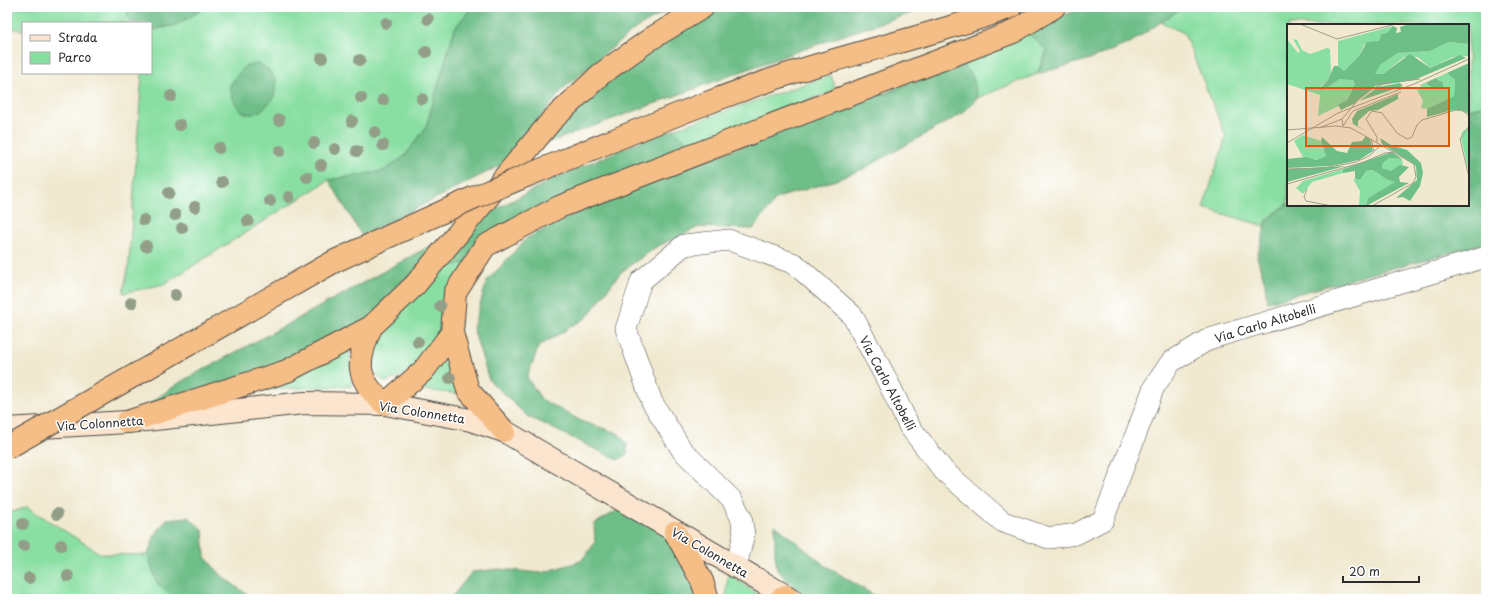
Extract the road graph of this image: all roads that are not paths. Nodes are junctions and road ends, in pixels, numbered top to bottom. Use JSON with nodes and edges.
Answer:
{"nodes":[{"id":1,"x":703,"y":7,"type":"edge"},
{"id":2,"x":1011,"y":7,"type":"edge"},
{"id":3,"x":1054,"y":7,"type":"edge"},
{"id":4,"x":1486,"y":257,"type":"edge"},
{"id":5,"x":371,"y":327,"type":"junction"},
{"id":6,"x":452,"y":333,"type":"junction"},
{"id":7,"x":385,"y":404,"type":"junction"},
{"id":8,"x":127,"y":422,"type":"junction"},
{"id":9,"x":7,"y":429,"type":"edge"},
{"id":10,"x":504,"y":431,"type":"junction"},
{"id":11,"x":7,"y":448,"type":"edge"},
{"id":12,"x":675,"y":532,"type":"junction"},
{"id":13,"x":736,"y":567,"type":"junction"},
{"id":14,"x":786,"y":598,"type":"edge"},
{"id":15,"x":708,"y":599,"type":"edge"}],
"edges":[{"from":1,"to":5,"type":"highway"},
{"from":2,"to":11,"type":"highway","bridge":true},
{"from":3,"to":6,"type":"highway"},
{"from":4,"to":13,"type":"street","name":"Via Carlo Altobelli"},
{"from":5,"to":7,"type":"highway"},
{"from":5,"to":8,"type":"highway"},
{"from":6,"to":7,"type":"highway"},
{"from":6,"to":10,"type":"highway"},
{"from":7,"to":8,"type":"main road","name":"Via Colonnetta"},
{"from":7,"to":10,"type":"main road","name":"Via Colonnetta"},
{"from":8,"to":9,"type":"main road","name":"Via Colonnetta"},
{"from":10,"to":12,"type":"main road","name":"Via Colonnetta"},
{"from":12,"to":13,"type":"main road","name":"Via Colonnetta"},
{"from":12,"to":15,"type":"highway"},
{"from":13,"to":14,"type":"main road","name":"Via Colonnetta"}]}
